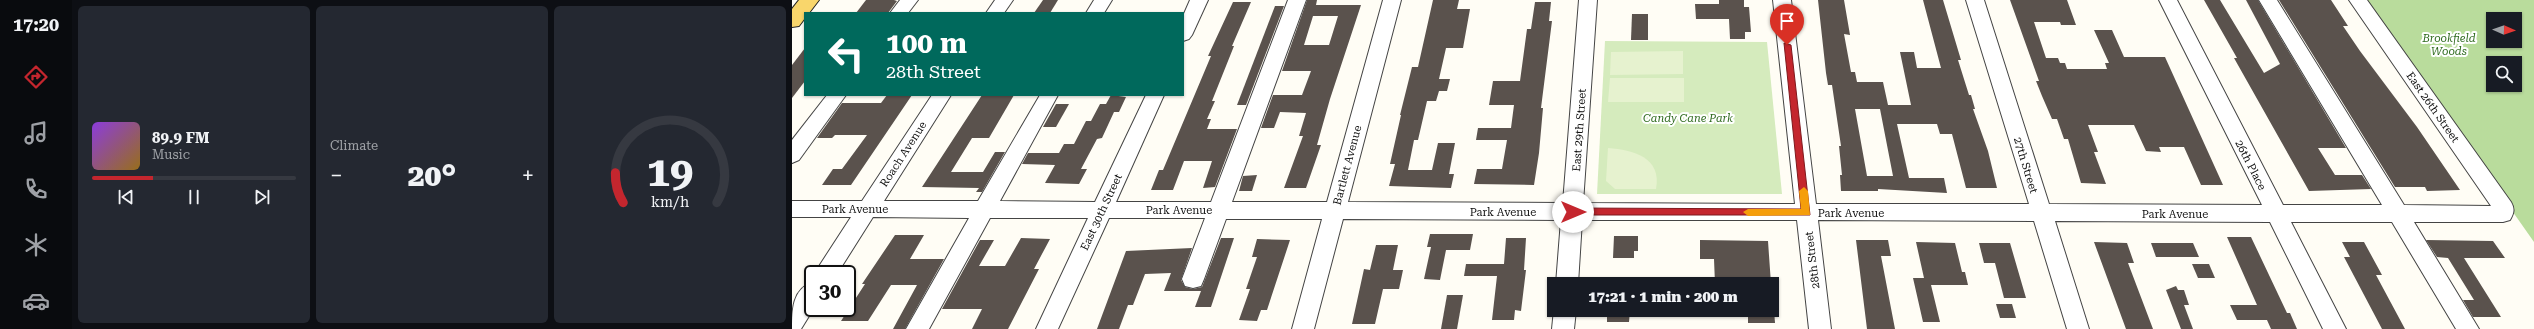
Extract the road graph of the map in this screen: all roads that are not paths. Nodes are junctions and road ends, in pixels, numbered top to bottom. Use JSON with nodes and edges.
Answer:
{"nodes":[{"id":1,"x":810,"y":0,"type":"edge"},
{"id":2,"x":909,"y":0,"type":"edge"},
{"id":3,"x":1004,"y":0,"type":"edge"},
{"id":4,"x":1103,"y":0,"type":"edge"},
{"id":5,"x":1200,"y":0,"type":"edge"},
{"id":6,"x":1297,"y":0,"type":"edge"},
{"id":7,"x":1392,"y":0,"type":"edge"},
{"id":8,"x":1588,"y":0,"type":"edge"},
{"id":9,"x":1782,"y":0,"type":"edge"},
{"id":10,"x":1975,"y":0,"type":"edge"},
{"id":11,"x":2168,"y":0,"type":"edge"},
{"id":12,"x":2268,"y":0,"type":"edge"},
{"id":13,"x":2358,"y":0,"type":"edge"},
{"id":14,"x":900,"y":12,"type":"edge"},
{"id":15,"x":996,"y":12,"type":"edge"},
{"id":16,"x":1097,"y":12,"type":"edge"},
{"id":17,"x":792,"y":21,"type":"edge"},
{"id":18,"x":1184,"y":33,"type":"edge"},
{"id":19,"x":836,"y":96,"type":"edge"},
{"id":20,"x":941,"y":96,"type":"edge"},
{"id":21,"x":1048,"y":96,"type":"edge"},
{"id":22,"x":1155,"y":96,"type":"edge"},
{"id":23,"x":792,"y":155,"type":"edge"},
{"id":24,"x":792,"y":209,"type":"edge"},
{"id":25,"x":868,"y":209,"type":"junction"},
{"id":26,"x":985,"y":209,"type":"junction"},
{"id":27,"x":1102,"y":210,"type":"junction"},
{"id":28,"x":1220,"y":210,"type":"junction"},
{"id":29,"x":1335,"y":210,"type":"junction"},
{"id":30,"x":1573,"y":212,"type":"junction"},
{"id":31,"x":1806,"y":213,"type":"junction"},
{"id":32,"x":2041,"y":213,"type":"junction"},
{"id":33,"x":2276,"y":214,"type":"junction"},
{"id":34,"x":2399,"y":214,"type":"junction"},
{"id":35,"x":2503,"y":214,"type":"joint"},
{"id":36,"x":830,"y":265,"type":"edge"},
{"id":37,"x":1568,"y":277,"type":"edge"},
{"id":38,"x":1193,"y":279,"type":"dead end"},
{"id":39,"x":804,"y":305,"type":"edge"},
{"id":40,"x":1564,"y":317,"type":"edge"},
{"id":41,"x":792,"y":323,"type":"edge"},
{"id":42,"x":918,"y":329,"type":"edge"},
{"id":43,"x":1046,"y":329,"type":"edge"},
{"id":44,"x":1303,"y":329,"type":"edge"},
{"id":45,"x":1563,"y":329,"type":"edge"},
{"id":46,"x":1820,"y":329,"type":"edge"},
{"id":47,"x":2078,"y":329,"type":"edge"},
{"id":48,"x":2335,"y":329,"type":"edge"},
{"id":49,"x":2468,"y":329,"type":"edge"}],
"edges":[{"from":1,"to":17,"type":"main road"},
{"from":2,"to":14,"type":"street"},
{"from":3,"to":15,"type":"street"},
{"from":4,"to":16,"type":"street"},
{"from":5,"to":18,"type":"street"},
{"from":6,"to":28,"type":"street"},
{"from":7,"to":29,"type":"street","name":"Bartlett Avenue"},
{"from":8,"to":30,"type":"street","name":"East 29th Street"},
{"from":9,"to":31,"type":"street","name":"28th Street"},
{"from":10,"to":32,"type":"street","name":"27th Street"},
{"from":11,"to":33,"type":"street","name":"26th Place"},
{"from":12,"to":34,"type":"street"},
{"from":13,"to":35,"type":"street","name":"East 26th Street"},
{"from":19,"to":23,"type":"street"},
{"from":20,"to":25,"type":"street","name":"Roach Avenue"},
{"from":21,"to":26,"type":"street"},
{"from":22,"to":27,"type":"street","name":"East 30th Street"},
{"from":24,"to":25,"type":"street","name":"Park Avenue"},
{"from":25,"to":26,"type":"street","name":"Park Avenue"},
{"from":25,"to":36,"type":"street","name":"Roach Avenue"},
{"from":26,"to":27,"type":"street","name":"Park Avenue"},
{"from":26,"to":42,"type":"street"},
{"from":27,"to":28,"type":"street","name":"Park Avenue"},
{"from":27,"to":43,"type":"street","name":"East 30th Street"},
{"from":28,"to":29,"type":"street","name":"Park Avenue"},
{"from":28,"to":38,"type":"street"},
{"from":29,"to":30,"type":"street","name":"Park Avenue"},
{"from":29,"to":44,"type":"street","name":"Bartlett Avenue"},
{"from":30,"to":31,"type":"street","name":"Park Avenue"},
{"from":30,"to":37,"type":"street","name":"East 29th Street"},
{"from":31,"to":32,"type":"street","name":"Park Avenue"},
{"from":31,"to":46,"type":"street","name":"28th Street"},
{"from":32,"to":33,"type":"street","name":"Park Avenue"},
{"from":32,"to":47,"type":"street","name":"27th Street"},
{"from":33,"to":34,"type":"street","name":"Park Avenue"},
{"from":33,"to":48,"type":"street","name":"26th Place"},
{"from":34,"to":35,"type":"street","name":"Park Avenue"},
{"from":34,"to":49,"type":"street"},
{"from":39,"to":41,"type":"street"},
{"from":40,"to":45,"type":"street"}]}
